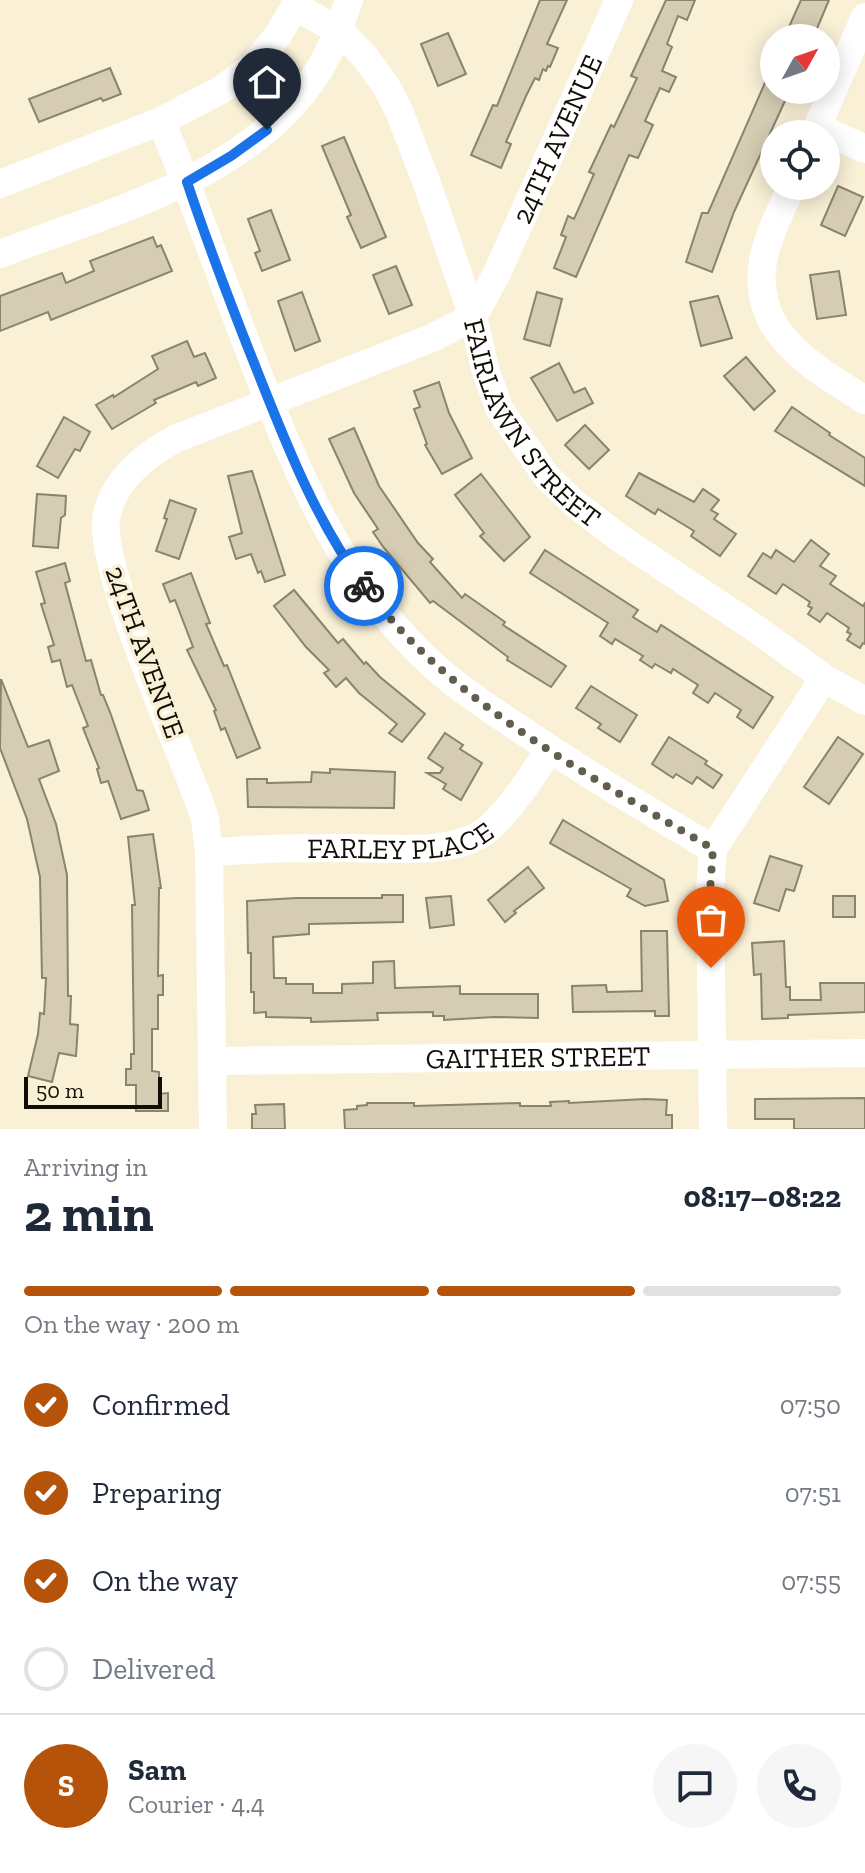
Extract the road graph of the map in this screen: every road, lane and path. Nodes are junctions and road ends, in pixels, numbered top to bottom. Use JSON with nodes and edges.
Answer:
{"nodes":[{"id":1,"x":349,"y":0,"type":"edge"},
{"id":2,"x":619,"y":0,"type":"edge"},
{"id":3,"x":297,"y":4,"type":"edge"},
{"id":4,"x":865,"y":17,"type":"edge"},
{"id":5,"x":339,"y":30,"type":"junction"},
{"id":6,"x":821,"y":120,"type":"edge"},
{"id":7,"x":161,"y":121,"type":"junction"},
{"id":8,"x":840,"y":140,"type":"edge"},
{"id":9,"x":865,"y":149,"type":"edge"},
{"id":10,"x":187,"y":182,"type":"junction"},
{"id":11,"x":0,"y":184,"type":"edge"},
{"id":12,"x":786,"y":200,"type":"edge"},
{"id":13,"x":0,"y":254,"type":"edge"},
{"id":14,"x":473,"y":317,"type":"junction"},
{"id":15,"x":865,"y":400,"type":"edge"},
{"id":16,"x":270,"y":402,"type":"junction"},
{"id":17,"x":824,"y":678,"type":"junction"},
{"id":18,"x":865,"y":701,"type":"edge"},
{"id":19,"x":550,"y":749,"type":"junction"},
{"id":20,"x":713,"y":849,"type":"junction"},
{"id":21,"x":209,"y":853,"type":"junction"},
{"id":22,"x":865,"y":1053,"type":"edge"},
{"id":23,"x":712,"y":1055,"type":"junction"},
{"id":24,"x":212,"y":1061,"type":"junction"},
{"id":25,"x":213,"y":1129,"type":"edge"},
{"id":26,"x":713,"y":1129,"type":"edge"}],
"edges":[{"from":1,"to":5,"type":"street"},
{"from":2,"to":14,"type":"street","name":"24TH AVENUE"},
{"from":3,"to":5,"type":"street","name":"FAIRLAWN STREET"},
{"from":3,"to":7,"type":"street"},
{"from":4,"to":6,"type":"street"},
{"from":5,"to":10,"type":"street"},
{"from":5,"to":14,"type":"street","name":"FAIRLAWN STREET"},
{"from":7,"to":10,"type":"street"},
{"from":7,"to":11,"type":"street"},
{"from":8,"to":9,"type":"street"},
{"from":10,"to":13,"type":"street"},
{"from":10,"to":16,"type":"street"},
{"from":12,"to":15,"type":"street"},
{"from":14,"to":16,"type":"street","name":"24TH AVENUE"},
{"from":14,"to":17,"type":"street","name":"FAIRLAWN STREET"},
{"from":16,"to":19,"type":"street"},
{"from":16,"to":21,"type":"street","name":"24TH AVENUE"},
{"from":17,"to":18,"type":"street","name":"FAIRLAWN STREET"},
{"from":17,"to":20,"type":"street"},
{"from":19,"to":20,"type":"street"},
{"from":19,"to":21,"type":"street","name":"FARLEY PLACE"},
{"from":20,"to":23,"type":"street"},
{"from":21,"to":24,"type":"street","name":"24TH AVENUE"},
{"from":22,"to":23,"type":"street","name":"GAITHER STREET"},
{"from":23,"to":24,"type":"street","name":"GAITHER STREET"},
{"from":23,"to":26,"type":"street"},
{"from":24,"to":25,"type":"street","name":"24TH AVENUE"}]}
